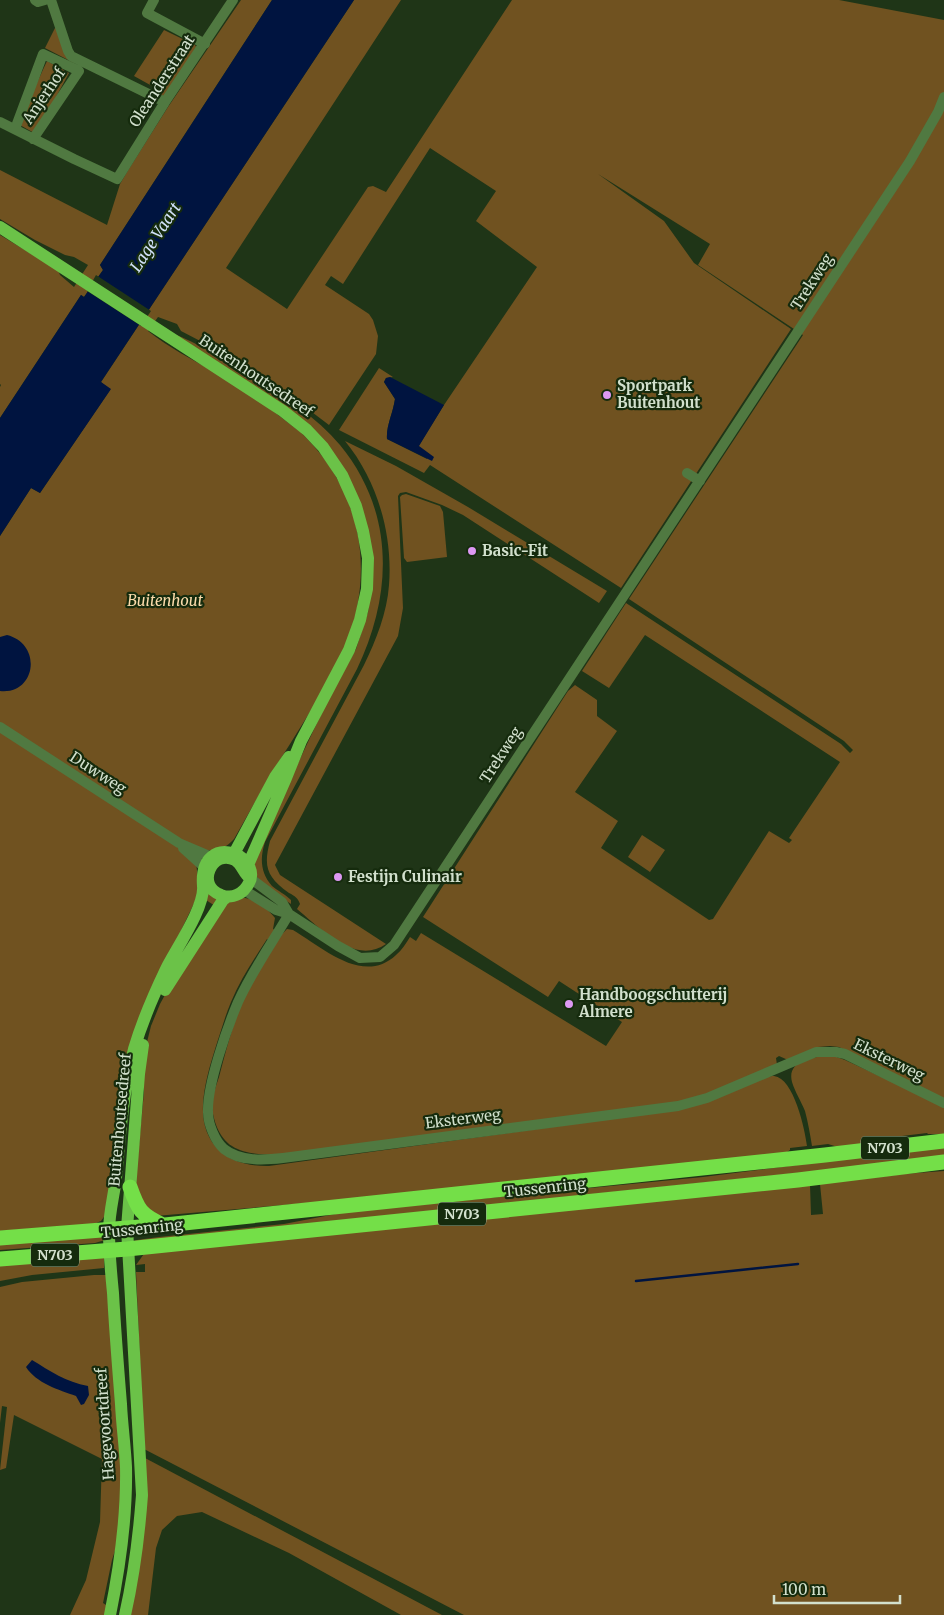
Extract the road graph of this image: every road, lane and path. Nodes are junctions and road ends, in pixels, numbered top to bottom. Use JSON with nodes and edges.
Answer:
{"nodes":[{"id":1,"x":35,"y":0,"type":"edge"},
{"id":2,"x":45,"y":0,"type":"edge"},
{"id":3,"x":51,"y":0,"type":"edge"},
{"id":4,"x":154,"y":0,"type":"edge"},
{"id":5,"x":232,"y":0,"type":"edge"},
{"id":6,"x":204,"y":44,"type":"junction"},
{"id":7,"x":944,"y":96,"type":"edge"},
{"id":8,"x":164,"y":102,"type":"junction"},
{"id":9,"x":0,"y":122,"type":"edge"},
{"id":10,"x":14,"y":129,"type":"junction"},
{"id":11,"x":34,"y":139,"type":"junction"},
{"id":12,"x":0,"y":227,"type":"edge"},
{"id":13,"x":687,"y":473,"type":"dead end"},
{"id":14,"x":700,"y":481,"type":"junction"},
{"id":15,"x":0,"y":727,"type":"edge"},
{"id":16,"x":301,"y":741,"type":"junction"},
{"id":17,"x":229,"y":854,"type":"junction"},
{"id":18,"x":248,"y":865,"type":"junction"},
{"id":19,"x":207,"y":874,"type":"junction"},
{"id":20,"x":250,"y":878,"type":"junction"},
{"id":21,"x":244,"y":890,"type":"junction"},
{"id":22,"x":227,"y":897,"type":"junction"},
{"id":23,"x":290,"y":914,"type":"junction"},
{"id":24,"x":151,"y":1011,"type":"junction"},
{"id":25,"x":145,"y":1028,"type":"junction"},
{"id":26,"x":944,"y":1103,"type":"edge"},
{"id":27,"x":944,"y":1141,"type":"edge"},
{"id":28,"x":944,"y":1162,"type":"edge"},
{"id":29,"x":130,"y":1187,"type":"junction"},
{"id":30,"x":165,"y":1225,"type":"junction"},
{"id":31,"x":127,"y":1228,"type":"junction"},
{"id":32,"x":109,"y":1230,"type":"junction"},
{"id":33,"x":0,"y":1238,"type":"edge"},
{"id":34,"x":127,"y":1249,"type":"junction"},
{"id":35,"x":110,"y":1250,"type":"junction"},
{"id":36,"x":0,"y":1259,"type":"edge"},
{"id":37,"x":110,"y":1615,"type":"edge"},
{"id":38,"x":125,"y":1615,"type":"edge"}],
"edges":[{"from":1,"to":2,"type":"street"},
{"from":3,"to":8,"type":"street"},
{"from":4,"to":6,"type":"street"},
{"from":5,"to":6,"type":"street","name":"Oleanderstraat"},
{"from":6,"to":8,"type":"street","name":"Oleanderstraat"},
{"from":7,"to":14,"type":"street","name":"Trekweg"},
{"from":8,"to":11,"type":"street","name":"Oleanderstraat"},
{"from":9,"to":10,"type":"street"},
{"from":10,"to":11,"type":"street"},
{"from":10,"to":11,"type":"street","name":"Anjerhof"},
{"from":12,"to":16,"type":"main road","name":"Buitenhoutsedreef"},
{"from":13,"to":14,"type":"street"},
{"from":14,"to":23,"type":"street","name":"Trekweg"},
{"from":15,"to":19,"type":"street","name":"Duwweg"},
{"from":16,"to":17,"type":"main road","name":"Buitenhoutsedreef"},
{"from":16,"to":18,"type":"main road","name":"Buitenhoutsedreef"},
{"from":17,"to":18,"type":"main road"},
{"from":17,"to":19,"type":"main road"},
{"from":17,"to":20,"type":"main road"},
{"from":18,"to":20,"type":"main road"},
{"from":19,"to":22,"type":"main road"},
{"from":19,"to":24,"type":"main road","name":"Buitenhoutsedreef"},
{"from":20,"to":21,"type":"main road"},
{"from":20,"to":23,"type":"street","name":"Trekweg"},
{"from":21,"to":22,"type":"main road"},
{"from":21,"to":23,"type":"street","name":"Trekweg"},
{"from":22,"to":24,"type":"main road","name":"Buitenhoutsedreef"},
{"from":23,"to":26,"type":"street","name":"Eksterweg"},
{"from":24,"to":25,"type":"main road","name":"Buitenhoutsedreef"},
{"from":25,"to":29,"type":"main road","name":"Buitenhoutsedreef"},
{"from":25,"to":32,"type":"main road","name":"Buitenhoutsedreef"},
{"from":27,"to":30,"type":"highway","name":"Tussenring","number":"N703"},
{"from":28,"to":34,"type":"highway","name":"Tussenring","number":"N703"},
{"from":29,"to":30,"type":"highway"},
{"from":29,"to":31,"type":"main road","name":"Buitenhoutsedreef"},
{"from":30,"to":31,"type":"highway","name":"Tussenring","number":"N703"},
{"from":31,"to":32,"type":"highway","name":"Tussenring","number":"N703"},
{"from":31,"to":34,"type":"main road","name":"Buitenhoutsedreef"},
{"from":32,"to":33,"type":"highway","name":"Tussenring","number":"N703"},
{"from":32,"to":35,"type":"main road","name":"Hagevoortdreef"},
{"from":34,"to":35,"type":"highway","name":"Tussenring","number":"N703"},
{"from":34,"to":38,"type":"main road"},
{"from":35,"to":36,"type":"highway","name":"Tussenring","number":"N703"},
{"from":35,"to":37,"type":"main road","name":"Hagevoortdreef"}]}
